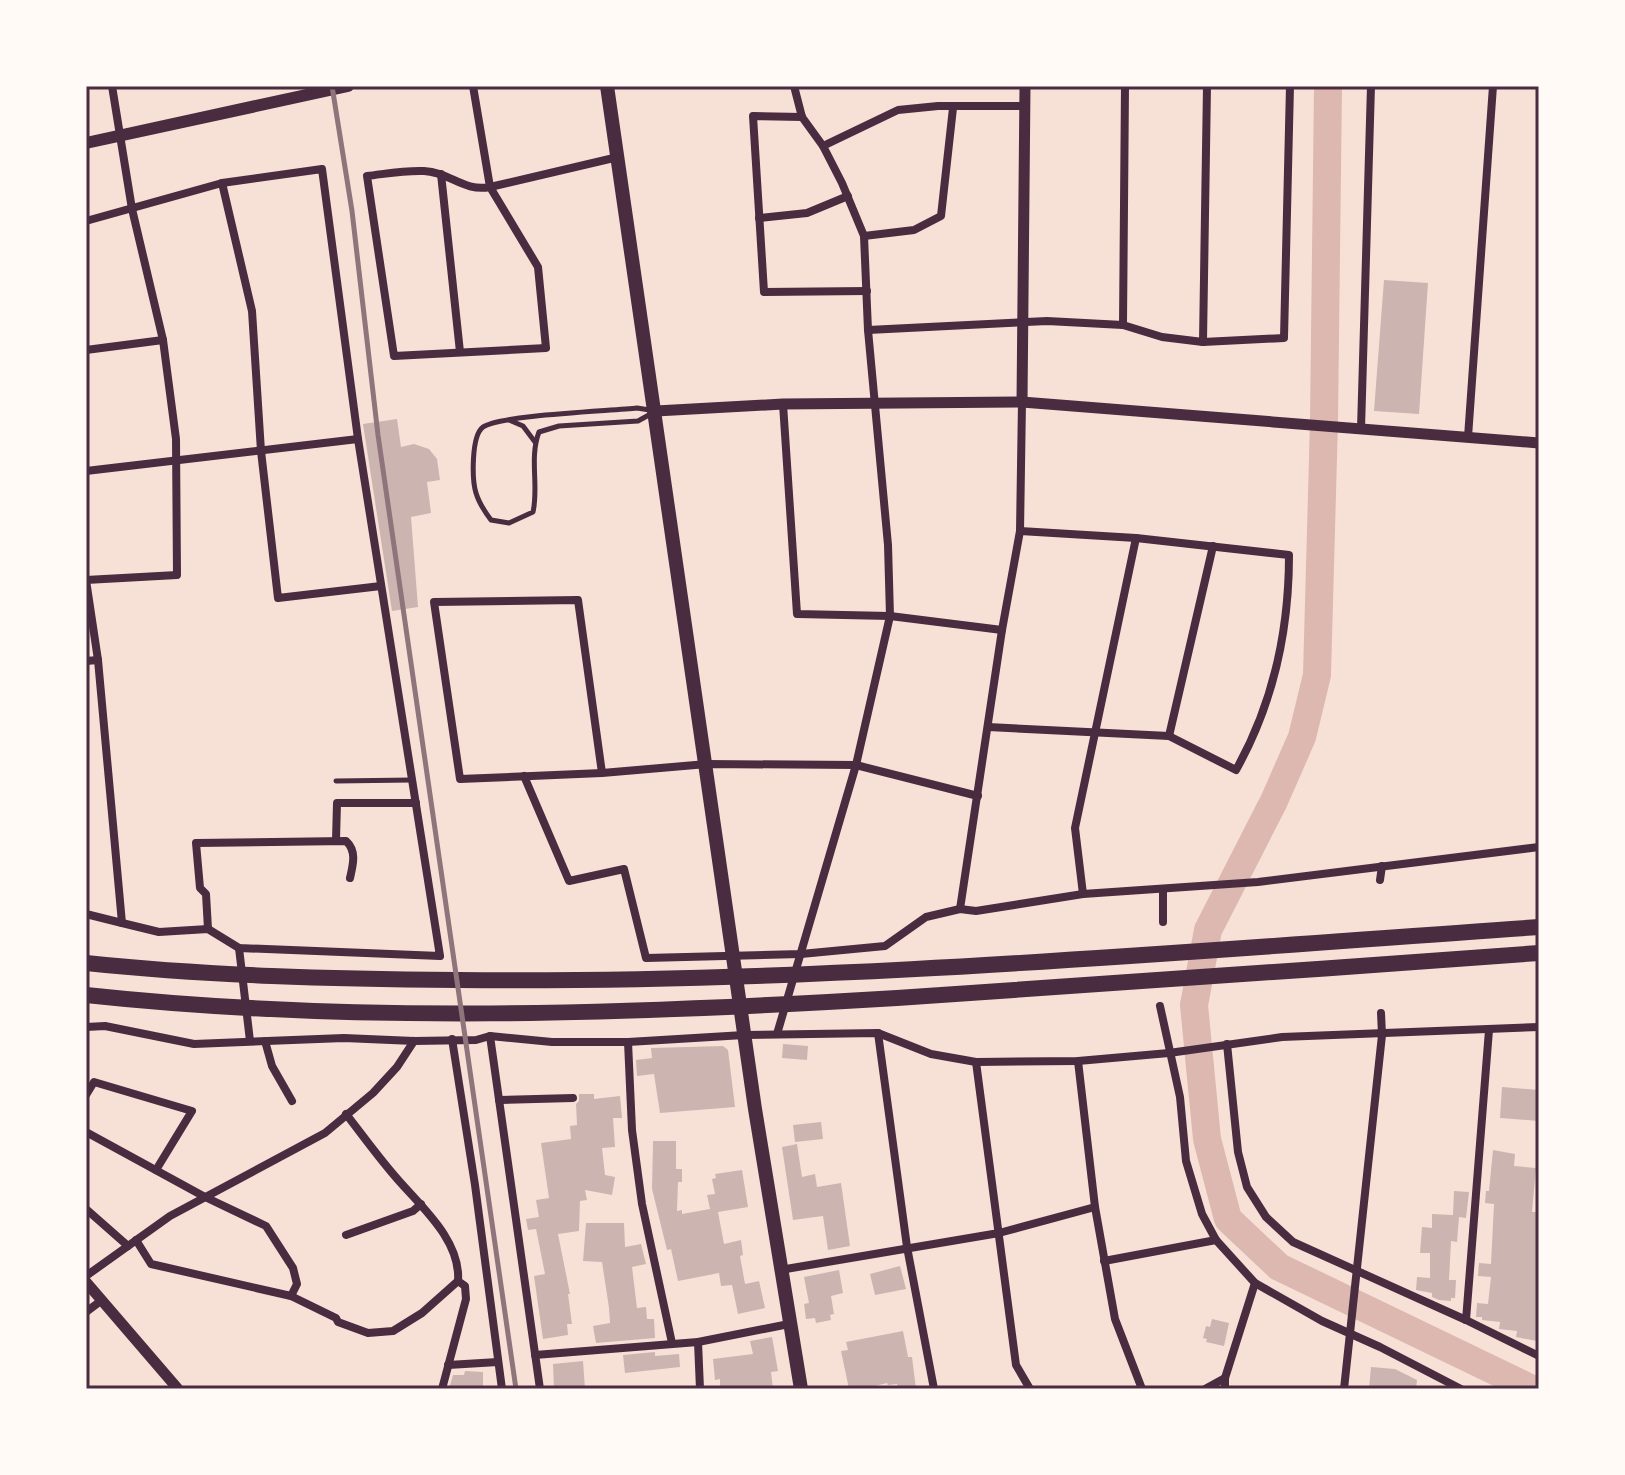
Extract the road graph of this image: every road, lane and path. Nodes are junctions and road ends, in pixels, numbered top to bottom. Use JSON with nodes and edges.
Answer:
{"nodes":[{"id":1,"x":112,"y":86,"type":"edge"},
{"id":2,"x":348,"y":86,"type":"edge"},
{"id":3,"x":473,"y":86,"type":"edge"},
{"id":4,"x":607,"y":86,"type":"edge"},
{"id":5,"x":794,"y":86,"type":"edge"},
{"id":6,"x":1025,"y":86,"type":"edge"},
{"id":7,"x":1125,"y":86,"type":"edge"},
{"id":8,"x":1207,"y":86,"type":"edge"},
{"id":9,"x":1290,"y":86,"type":"edge"},
{"id":10,"x":1371,"y":86,"type":"edge"},
{"id":11,"x":1493,"y":86,"type":"edge"},
{"id":12,"x":1025,"y":106,"type":"junction"},
{"id":13,"x":953,"y":108,"type":"junction"},
{"id":14,"x":802,"y":117,"type":"junction"},
{"id":15,"x":121,"y":136,"type":"junction"},
{"id":16,"x":86,"y":143,"type":"edge"},
{"id":17,"x":823,"y":146,"type":"junction"},
{"id":18,"x":618,"y":157,"type":"junction"},
{"id":19,"x":441,"y":174,"type":"junction"},
{"id":20,"x":222,"y":183,"type":"junction"},
{"id":21,"x":490,"y":187,"type":"junction"},
{"id":22,"x":848,"y":196,"type":"junction"},
{"id":23,"x":132,"y":209,"type":"junction"},
{"id":24,"x":759,"y":218,"type":"junction"},
{"id":25,"x":86,"y":221,"type":"edge"},
{"id":26,"x":864,"y":236,"type":"junction"},
{"id":27,"x":867,"y":291,"type":"junction"},
{"id":28,"x":1022,"y":323,"type":"junction"},
{"id":29,"x":1123,"y":325,"type":"junction"},
{"id":30,"x":868,"y":330,"type":"junction"},
{"id":31,"x":163,"y":340,"type":"junction"},
{"id":32,"x":1203,"y":342,"type":"junction"},
{"id":33,"x":86,"y":350,"type":"edge"},
{"id":34,"x":460,"y":352,"type":"junction"},
{"id":35,"x":1022,"y":402,"type":"junction"},
{"id":36,"x":875,"y":403,"type":"junction"},
{"id":37,"x":783,"y":404,"type":"junction"},
{"id":38,"x":656,"y":411,"type":"junction"},
{"id":39,"x":508,"y":419,"type":"junction"},
{"id":40,"x":1354,"y":428,"type":"junction"},
{"id":41,"x":1468,"y":437,"type":"junction"},
{"id":42,"x":358,"y":439,"type":"junction"},
{"id":43,"x":535,"y":442,"type":"junction"},
{"id":44,"x":1539,"y":443,"type":"edge"},
{"id":45,"x":261,"y":451,"type":"junction"},
{"id":46,"x":175,"y":461,"type":"junction"},
{"id":47,"x":86,"y":471,"type":"edge"},
{"id":48,"x":1020,"y":531,"type":"junction"},
{"id":49,"x":1136,"y":538,"type":"junction"},
{"id":50,"x":1213,"y":546,"type":"junction"},
{"id":51,"x":86,"y":580,"type":"edge"},
{"id":52,"x":381,"y":586,"type":"junction"},
{"id":53,"x":890,"y":616,"type":"junction"},
{"id":54,"x":1002,"y":630,"type":"junction"},
{"id":55,"x":98,"y":660,"type":"junction"},
{"id":56,"x":86,"y":661,"type":"edge"},
{"id":57,"x":988,"y":727,"type":"junction"},
{"id":58,"x":1094,"y":731,"type":"junction"},
{"id":59,"x":1169,"y":736,"type":"junction"},
{"id":60,"x":707,"y":764,"type":"junction"},
{"id":61,"x":856,"y":765,"type":"junction"},
{"id":62,"x":602,"y":773,"type":"junction"},
{"id":63,"x":524,"y":776,"type":"junction"},
{"id":64,"x":412,"y":780,"type":"junction"},
{"id":65,"x":336,"y":781,"type":"dead end"},
{"id":66,"x":978,"y":796,"type":"junction"},
{"id":67,"x":416,"y":803,"type":"junction"},
{"id":68,"x":336,"y":840,"type":"junction"},
{"id":69,"x":1539,"y":847,"type":"edge"},
{"id":70,"x":1382,"y":866,"type":"junction"},
{"id":71,"x":350,"y":878,"type":"dead end"},
{"id":72,"x":1380,"y":880,"type":"dead end"},
{"id":73,"x":1163,"y":890,"type":"junction"},
{"id":74,"x":1083,"y":894,"type":"junction"},
{"id":75,"x":960,"y":909,"type":"junction"},
{"id":76,"x":86,"y":914,"type":"edge"},
{"id":77,"x":1163,"y":922,"type":"dead end"},
{"id":78,"x":122,"y":923,"type":"junction"},
{"id":79,"x":1539,"y":927,"type":"edge"},
{"id":80,"x":208,"y":929,"type":"junction"},
{"id":81,"x":239,"y":948,"type":"junction"},
{"id":82,"x":1539,"y":953,"type":"edge"},
{"id":83,"x":801,"y":954,"type":"junction"},
{"id":84,"x":733,"y":956,"type":"junction"},
{"id":85,"x":86,"y":963,"type":"edge"},
{"id":86,"x":86,"y":995,"type":"edge"},
{"id":87,"x":1160,"y":1006,"type":"dead end"},
{"id":88,"x":1381,"y":1013,"type":"dead end"},
{"id":89,"x":86,"y":1027,"type":"edge"},
{"id":90,"x":1539,"y":1027,"type":"edge"},
{"id":91,"x":1489,"y":1030,"type":"junction"},
{"id":92,"x":878,"y":1033,"type":"junction"},
{"id":93,"x":777,"y":1034,"type":"junction"},
{"id":94,"x":744,"y":1035,"type":"junction"},
{"id":95,"x":1382,"y":1035,"type":"junction"},
{"id":96,"x":490,"y":1036,"type":"junction"},
{"id":97,"x":452,"y":1039,"type":"junction"},
{"id":98,"x":250,"y":1041,"type":"junction"},
{"id":99,"x":265,"y":1041,"type":"junction"},
{"id":100,"x":414,"y":1041,"type":"junction"},
{"id":101,"x":628,"y":1042,"type":"junction"},
{"id":102,"x":1227,"y":1044,"type":"junction"},
{"id":103,"x":1173,"y":1053,"type":"junction"},
{"id":104,"x":1078,"y":1061,"type":"junction"},
{"id":105,"x":976,"y":1062,"type":"junction"},
{"id":106,"x":86,"y":1095,"type":"edge"},
{"id":107,"x":573,"y":1098,"type":"dead end"},
{"id":108,"x":499,"y":1100,"type":"junction"},
{"id":109,"x":292,"y":1101,"type":"dead end"},
{"id":110,"x":346,"y":1114,"type":"junction"},
{"id":111,"x":86,"y":1132,"type":"edge"},
{"id":112,"x":156,"y":1170,"type":"junction"},
{"id":113,"x":205,"y":1197,"type":"junction"},
{"id":114,"x":421,"y":1204,"type":"junction"},
{"id":115,"x":1095,"y":1207,"type":"junction"},
{"id":116,"x":86,"y":1209,"type":"edge"},
{"id":117,"x":999,"y":1233,"type":"junction"},
{"id":118,"x":346,"y":1235,"type":"dead end"},
{"id":119,"x":1216,"y":1240,"type":"junction"},
{"id":120,"x":132,"y":1243,"type":"junction"},
{"id":121,"x":907,"y":1247,"type":"junction"},
{"id":122,"x":1104,"y":1261,"type":"junction"},
{"id":123,"x":780,"y":1270,"type":"junction"},
{"id":124,"x":1357,"y":1270,"type":"junction"},
{"id":125,"x":86,"y":1279,"type":"edge"},
{"id":126,"x":458,"y":1281,"type":"junction"},
{"id":127,"x":1255,"y":1283,"type":"junction"},
{"id":128,"x":291,"y":1296,"type":"junction"},
{"id":129,"x":102,"y":1300,"type":"junction"},
{"id":130,"x":86,"y":1312,"type":"edge"},
{"id":131,"x":1466,"y":1320,"type":"junction"},
{"id":132,"x":789,"y":1324,"type":"junction"},
{"id":133,"x":1351,"y":1330,"type":"junction"},
{"id":134,"x":698,"y":1342,"type":"junction"},
{"id":135,"x":672,"y":1343,"type":"junction"},
{"id":136,"x":535,"y":1355,"type":"junction"},
{"id":137,"x":1539,"y":1356,"type":"edge"},
{"id":138,"x":498,"y":1362,"type":"junction"},
{"id":139,"x":448,"y":1365,"type":"junction"},
{"id":140,"x":1225,"y":1378,"type":"junction"},
{"id":141,"x":178,"y":1389,"type":"edge"},
{"id":142,"x":442,"y":1389,"type":"edge"},
{"id":143,"x":502,"y":1389,"type":"edge"},
{"id":144,"x":540,"y":1389,"type":"edge"},
{"id":145,"x":700,"y":1389,"type":"edge"},
{"id":146,"x":801,"y":1389,"type":"edge"},
{"id":147,"x":934,"y":1389,"type":"edge"},
{"id":148,"x":1030,"y":1389,"type":"edge"},
{"id":149,"x":1142,"y":1389,"type":"edge"},
{"id":150,"x":1205,"y":1389,"type":"edge"},
{"id":151,"x":1225,"y":1389,"type":"edge"},
{"id":152,"x":1344,"y":1389,"type":"edge"},
{"id":153,"x":1461,"y":1389,"type":"edge"}],
"edges":[{"from":1,"to":15,"type":"street"},
{"from":2,"to":15,"type":"main road"},
{"from":3,"to":21,"type":"street"},
{"from":4,"to":18,"type":"main road"},
{"from":5,"to":14,"type":"street"},
{"from":6,"to":12,"type":"street"},
{"from":7,"to":29,"type":"street"},
{"from":8,"to":32,"type":"street"},
{"from":9,"to":32,"type":"street"},
{"from":10,"to":40,"type":"street"},
{"from":11,"to":41,"type":"street"},
{"from":12,"to":13,"type":"street"},
{"from":12,"to":28,"type":"street"},
{"from":13,"to":17,"type":"street"},
{"from":13,"to":26,"type":"street"},
{"from":14,"to":17,"type":"street"},
{"from":14,"to":24,"type":"street"},
{"from":15,"to":16,"type":"main road"},
{"from":15,"to":23,"type":"street"},
{"from":17,"to":22,"type":"street"},
{"from":18,"to":21,"type":"street"},
{"from":18,"to":38,"type":"main road"},
{"from":19,"to":21,"type":"street"},
{"from":19,"to":34,"type":"street"},
{"from":19,"to":34,"type":"street"},
{"from":20,"to":23,"type":"street"},
{"from":20,"to":42,"type":"street"},
{"from":20,"to":45,"type":"street"},
{"from":21,"to":34,"type":"street"},
{"from":22,"to":24,"type":"street"},
{"from":22,"to":26,"type":"street"},
{"from":23,"to":25,"type":"street"},
{"from":23,"to":31,"type":"street"},
{"from":24,"to":27,"type":"street"},
{"from":26,"to":27,"type":"street"},
{"from":27,"to":30,"type":"street"},
{"from":28,"to":29,"type":"street"},
{"from":28,"to":30,"type":"street"},
{"from":28,"to":35,"type":"street"},
{"from":29,"to":32,"type":"street"},
{"from":30,"to":36,"type":"street"},
{"from":31,"to":33,"type":"street"},
{"from":31,"to":46,"type":"street"},
{"from":35,"to":36,"type":"street"},
{"from":35,"to":40,"type":"street"},
{"from":35,"to":48,"type":"street"},
{"from":36,"to":37,"type":"street"},
{"from":36,"to":53,"type":"street"},
{"from":37,"to":38,"type":"street"},
{"from":37,"to":53,"type":"street"},
{"from":38,"to":39,"type":"lane"},
{"from":38,"to":43,"type":"lane"},
{"from":38,"to":60,"type":"main road"},
{"from":39,"to":43,"type":"lane"},
{"from":39,"to":43,"type":"lane"},
{"from":40,"to":41,"type":"street"},
{"from":41,"to":44,"type":"street"},
{"from":42,"to":45,"type":"street"},
{"from":42,"to":52,"type":"street"},
{"from":45,"to":46,"type":"street"},
{"from":45,"to":52,"type":"street"},
{"from":46,"to":47,"type":"street"},
{"from":46,"to":51,"type":"street"},
{"from":48,"to":49,"type":"street"},
{"from":48,"to":54,"type":"street"},
{"from":49,"to":50,"type":"street"},
{"from":49,"to":58,"type":"street"},
{"from":50,"to":59,"type":"street"},
{"from":50,"to":59,"type":"street"},
{"from":51,"to":55,"type":"street"},
{"from":52,"to":64,"type":"street"},
{"from":53,"to":54,"type":"street"},
{"from":53,"to":61,"type":"street"},
{"from":54,"to":57,"type":"street"},
{"from":55,"to":56,"type":"street"},
{"from":55,"to":78,"type":"street"},
{"from":57,"to":58,"type":"street"},
{"from":57,"to":66,"type":"street"},
{"from":58,"to":59,"type":"street"},
{"from":58,"to":74,"type":"street"},
{"from":60,"to":61,"type":"street"},
{"from":60,"to":62,"type":"street"},
{"from":60,"to":84,"type":"main road"},
{"from":61,"to":66,"type":"street"},
{"from":61,"to":83,"type":"street"},
{"from":62,"to":63,"type":"street"},
{"from":62,"to":63,"type":"street"},
{"from":63,"to":84,"type":"street"},
{"from":64,"to":65,"type":"lane"},
{"from":64,"to":67,"type":"street"},
{"from":66,"to":75,"type":"street"},
{"from":67,"to":68,"type":"street"},
{"from":67,"to":81,"type":"street"},
{"from":68,"to":71,"type":"street"},
{"from":68,"to":80,"type":"street"},
{"from":69,"to":70,"type":"street"},
{"from":70,"to":72,"type":"street"},
{"from":70,"to":73,"type":"street"},
{"from":73,"to":74,"type":"street"},
{"from":73,"to":77,"type":"street"},
{"from":74,"to":75,"type":"street"},
{"from":75,"to":83,"type":"street"},
{"from":76,"to":78,"type":"street"},
{"from":78,"to":80,"type":"street"},
{"from":79,"to":85,"type":"highway"},
{"from":80,"to":81,"type":"street"},
{"from":81,"to":98,"type":"street"},
{"from":82,"to":86,"type":"highway"},
{"from":83,"to":84,"type":"street"},
{"from":83,"to":93,"type":"street"},
{"from":84,"to":94,"type":"main road"},
{"from":87,"to":103,"type":"street"},
{"from":88,"to":95,"type":"street"},
{"from":89,"to":98,"type":"street"},
{"from":90,"to":91,"type":"street"},
{"from":91,"to":95,"type":"street"},
{"from":91,"to":131,"type":"street"},
{"from":92,"to":93,"type":"street"},
{"from":92,"to":105,"type":"street"},
{"from":92,"to":121,"type":"street"},
{"from":93,"to":94,"type":"street"},
{"from":94,"to":101,"type":"street"},
{"from":94,"to":123,"type":"main road"},
{"from":95,"to":102,"type":"street"},
{"from":95,"to":124,"type":"street"},
{"from":96,"to":97,"type":"street"},
{"from":96,"to":101,"type":"street"},
{"from":96,"to":108,"type":"street"},
{"from":97,"to":100,"type":"street"},
{"from":97,"to":138,"type":"street"},
{"from":98,"to":99,"type":"street"},
{"from":99,"to":100,"type":"street"},
{"from":99,"to":109,"type":"street"},
{"from":100,"to":110,"type":"street"},
{"from":101,"to":135,"type":"street"},
{"from":102,"to":103,"type":"street"},
{"from":102,"to":124,"type":"street"},
{"from":103,"to":104,"type":"street"},
{"from":103,"to":119,"type":"street"},
{"from":104,"to":105,"type":"street"},
{"from":104,"to":115,"type":"street"},
{"from":105,"to":117,"type":"street"},
{"from":106,"to":112,"type":"street"},
{"from":107,"to":108,"type":"street"},
{"from":108,"to":136,"type":"street"},
{"from":110,"to":113,"type":"street"},
{"from":110,"to":114,"type":"street"},
{"from":111,"to":112,"type":"street"},
{"from":112,"to":113,"type":"street"},
{"from":113,"to":120,"type":"street"},
{"from":113,"to":128,"type":"street"},
{"from":114,"to":118,"type":"street"},
{"from":114,"to":126,"type":"street"},
{"from":115,"to":117,"type":"street"},
{"from":115,"to":122,"type":"street"},
{"from":116,"to":120,"type":"street"},
{"from":117,"to":121,"type":"street"},
{"from":117,"to":148,"type":"street"},
{"from":119,"to":122,"type":"street"},
{"from":119,"to":127,"type":"street"},
{"from":120,"to":125,"type":"street"},
{"from":120,"to":128,"type":"street"},
{"from":121,"to":123,"type":"street"},
{"from":121,"to":147,"type":"street"},
{"from":122,"to":149,"type":"street"},
{"from":123,"to":132,"type":"main road"},
{"from":124,"to":131,"type":"street"},
{"from":124,"to":133,"type":"street"},
{"from":125,"to":129,"type":"street"},
{"from":126,"to":128,"type":"street"},
{"from":126,"to":139,"type":"street"},
{"from":127,"to":133,"type":"street"},
{"from":127,"to":140,"type":"street"},
{"from":129,"to":130,"type":"street"},
{"from":129,"to":141,"type":"street"},
{"from":131,"to":137,"type":"street"},
{"from":132,"to":134,"type":"street"},
{"from":132,"to":146,"type":"main road"},
{"from":133,"to":152,"type":"street"},
{"from":133,"to":153,"type":"street"},
{"from":134,"to":135,"type":"street"},
{"from":134,"to":145,"type":"street"},
{"from":135,"to":136,"type":"street"},
{"from":136,"to":144,"type":"street"},
{"from":138,"to":139,"type":"street"},
{"from":138,"to":143,"type":"street"},
{"from":139,"to":142,"type":"street"},
{"from":140,"to":150,"type":"street"},
{"from":140,"to":151,"type":"street"}]}
